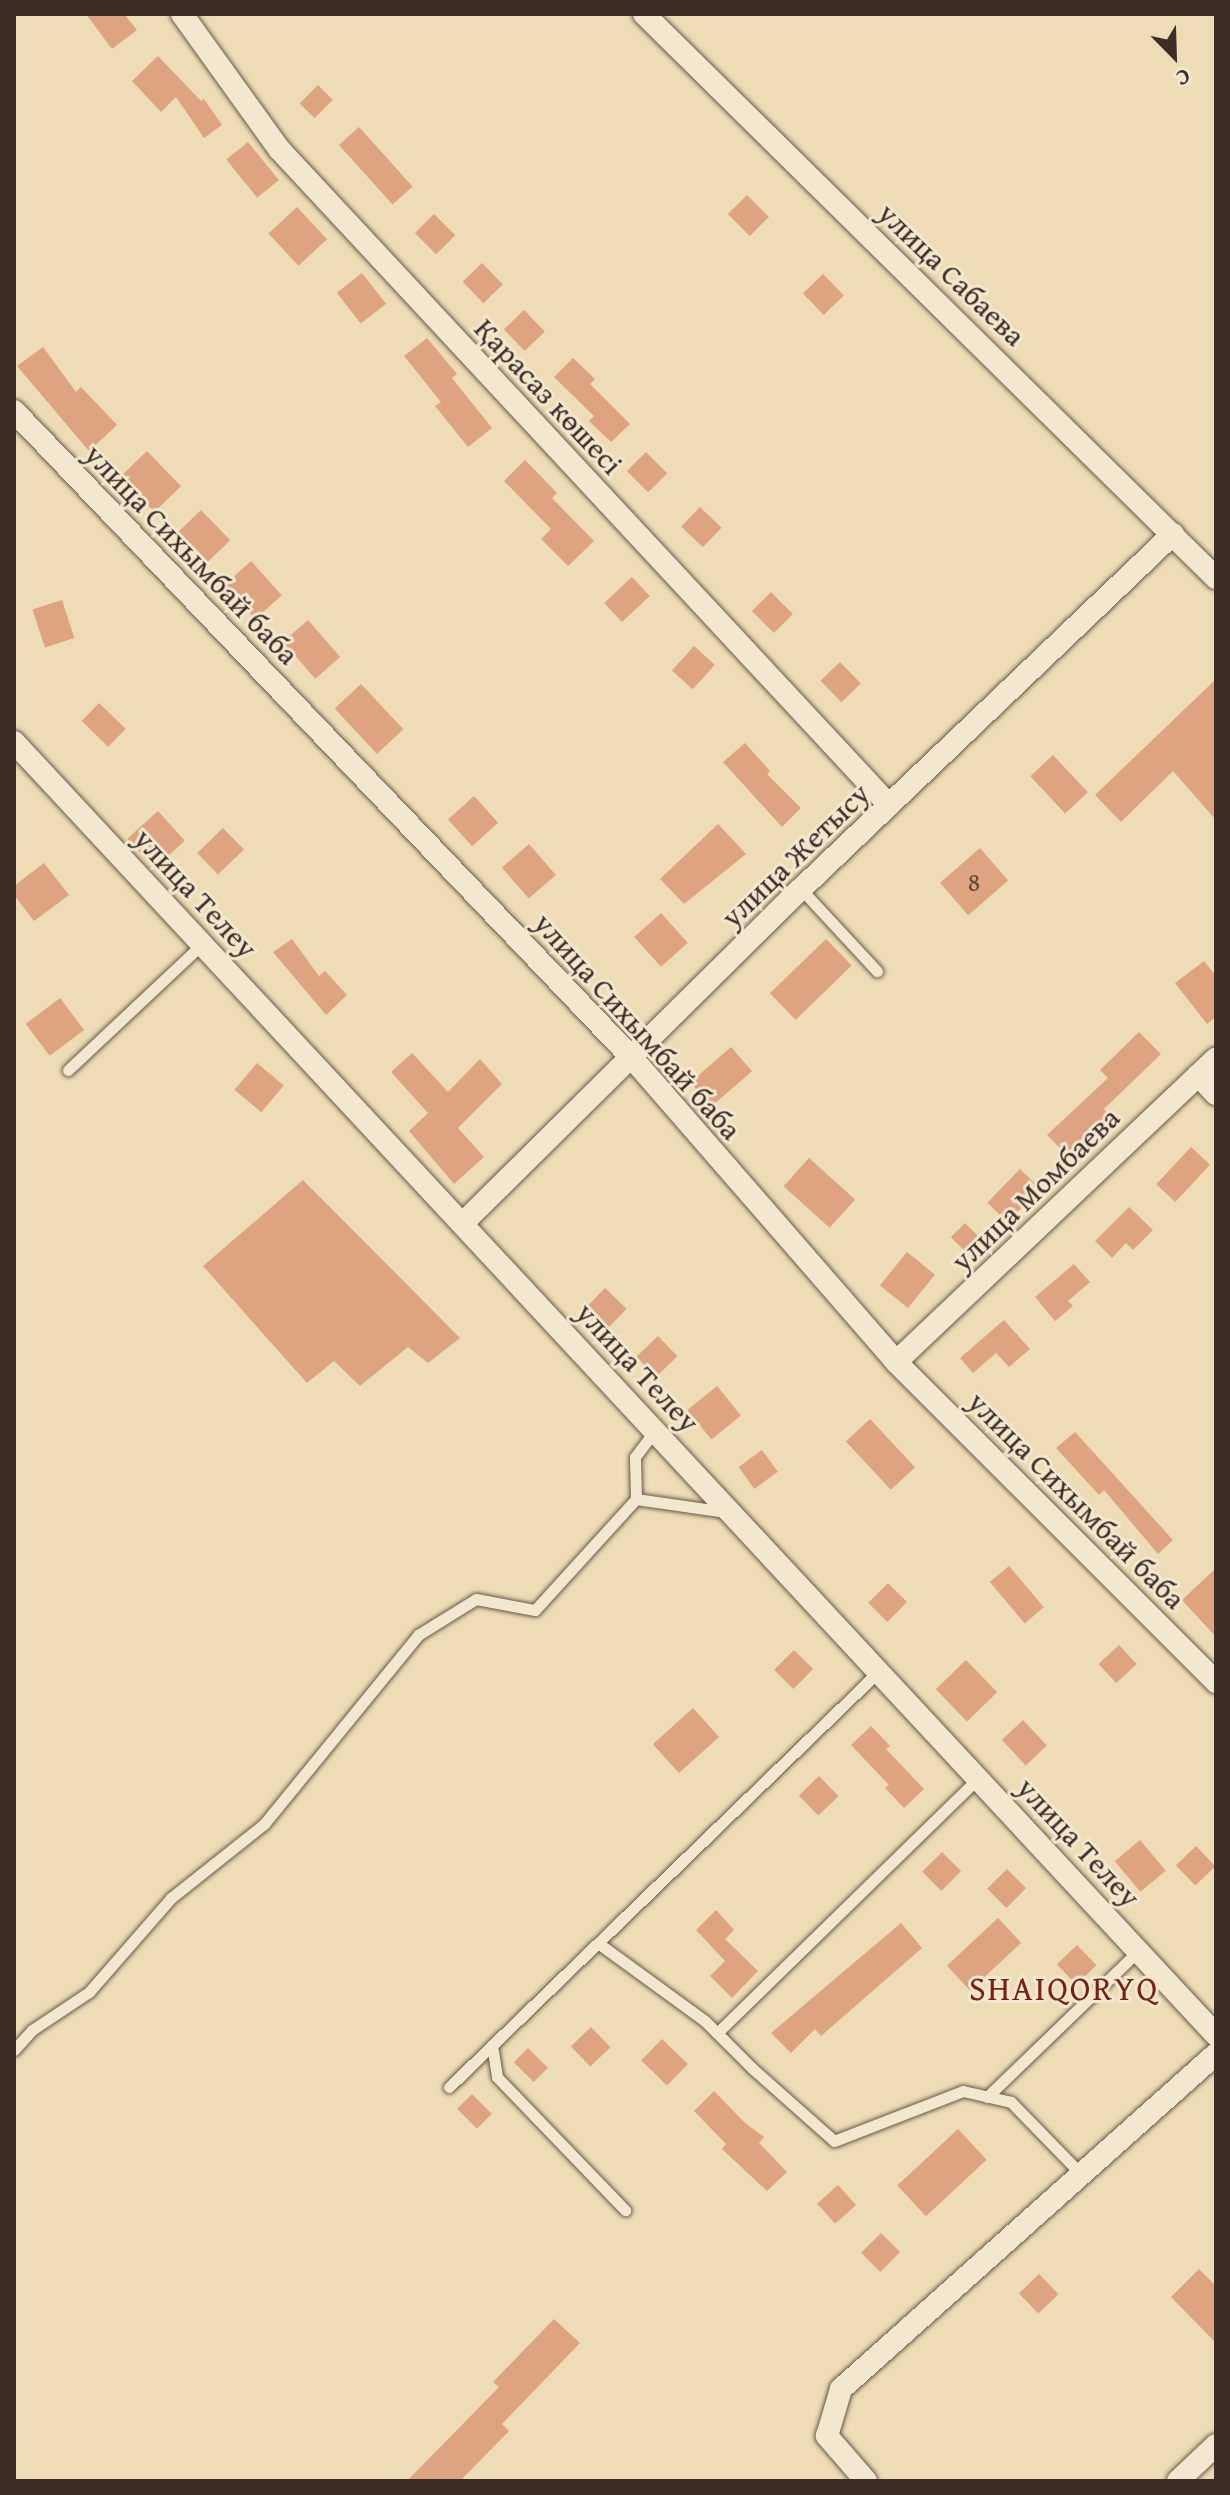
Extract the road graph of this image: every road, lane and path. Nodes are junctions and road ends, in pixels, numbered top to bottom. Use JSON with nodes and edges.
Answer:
{"nodes":[{"id":1,"x":182,"y":14,"type":"edge"},
{"id":2,"x":644,"y":14,"type":"edge"},
{"id":3,"x":14,"y":411,"type":"edge"},
{"id":4,"x":1173,"y":534,"type":"junction"},
{"id":5,"x":1216,"y":578,"type":"edge"},
{"id":6,"x":14,"y":742,"type":"edge"},
{"id":7,"x":889,"y":805,"type":"junction"},
{"id":8,"x":801,"y":889,"type":"junction"},
{"id":9,"x":202,"y":944,"type":"junction"},
{"id":10,"x":877,"y":971,"type":"dead end"},
{"id":11,"x":1216,"y":1058,"type":"edge"},
{"id":12,"x":633,"y":1059,"type":"junction"},
{"id":13,"x":68,"y":1070,"type":"dead end"},
{"id":14,"x":1198,"y":1075,"type":"junction"},
{"id":15,"x":1216,"y":1094,"type":"edge"},
{"id":16,"x":463,"y":1223,"type":"junction"},
{"id":17,"x":896,"y":1362,"type":"junction"},
{"id":18,"x":655,"y":1429,"type":"junction"},
{"id":19,"x":636,"y":1499,"type":"junction"},
{"id":20,"x":732,"y":1513,"type":"junction"},
{"id":21,"x":879,"y":1670,"type":"junction"},
{"id":22,"x":1216,"y":1682,"type":"edge"},
{"id":23,"x":978,"y":1777,"type":"junction"},
{"id":24,"x":598,"y":1943,"type":"junction"},
{"id":25,"x":1138,"y":1951,"type":"junction"},
{"id":26,"x":717,"y":2033,"type":"junction"},
{"id":27,"x":1216,"y":2035,"type":"edge"},
{"id":28,"x":492,"y":2045,"type":"junction"},
{"id":29,"x":14,"y":2050,"type":"edge"},
{"id":30,"x":1216,"y":2054,"type":"edge"},
{"id":31,"x":449,"y":2087,"type":"dead end"},
{"id":32,"x":987,"y":2097,"type":"junction"},
{"id":33,"x":1081,"y":2174,"type":"junction"},
{"id":34,"x":625,"y":2210,"type":"dead end"},
{"id":35,"x":1216,"y":2445,"type":"edge"},
{"id":36,"x":866,"y":2481,"type":"edge"},
{"id":37,"x":1178,"y":2481,"type":"edge"}],
"edges":[{"from":1,"to":7,"type":"street","name":"Қарасаз көшесі"},
{"from":2,"to":4,"type":"street","name":"улица Сабаева"},
{"from":3,"to":12,"type":"street","name":"улица Сихымбай баба"},
{"from":4,"to":5,"type":"street","name":"улица Сабаева"},
{"from":4,"to":7,"type":"street","name":"улица Жетысу"},
{"from":6,"to":9,"type":"street","name":"улица Телеу"},
{"from":7,"to":8,"type":"street","name":"улица Жетысу"},
{"from":8,"to":10,"type":"lane"},
{"from":8,"to":12,"type":"street","name":"улица Жетысу"},
{"from":9,"to":13,"type":"lane"},
{"from":9,"to":16,"type":"street","name":"улица Телеу"},
{"from":11,"to":14,"type":"street","name":"улица Момбаева"},
{"from":12,"to":16,"type":"street","name":"улица Жетысу"},
{"from":12,"to":17,"type":"street","name":"улица Сихымбай баба"},
{"from":14,"to":15,"type":"street"},
{"from":14,"to":17,"type":"street","name":"улица Момбаева"},
{"from":16,"to":18,"type":"street","name":"улица Телеу"},
{"from":17,"to":22,"type":"street","name":"улица Сихымбай баба"},
{"from":18,"to":19,"type":"lane"},
{"from":18,"to":20,"type":"street","name":"улица Телеу"},
{"from":19,"to":20,"type":"lane"},
{"from":19,"to":29,"type":"lane"},
{"from":20,"to":21,"type":"street","name":"улица Телеу"},
{"from":21,"to":23,"type":"street","name":"улица Телеу"},
{"from":21,"to":24,"type":"lane"},
{"from":23,"to":25,"type":"street","name":"улица Телеу"},
{"from":23,"to":26,"type":"lane"},
{"from":24,"to":26,"type":"lane"},
{"from":24,"to":28,"type":"lane"},
{"from":25,"to":27,"type":"street","name":"улица Телеу"},
{"from":25,"to":32,"type":"lane"},
{"from":26,"to":32,"type":"lane"},
{"from":28,"to":31,"type":"lane"},
{"from":28,"to":34,"type":"lane"},
{"from":30,"to":33,"type":"street"},
{"from":32,"to":33,"type":"lane"},
{"from":33,"to":36,"type":"street"},
{"from":35,"to":37,"type":"street"}]}
